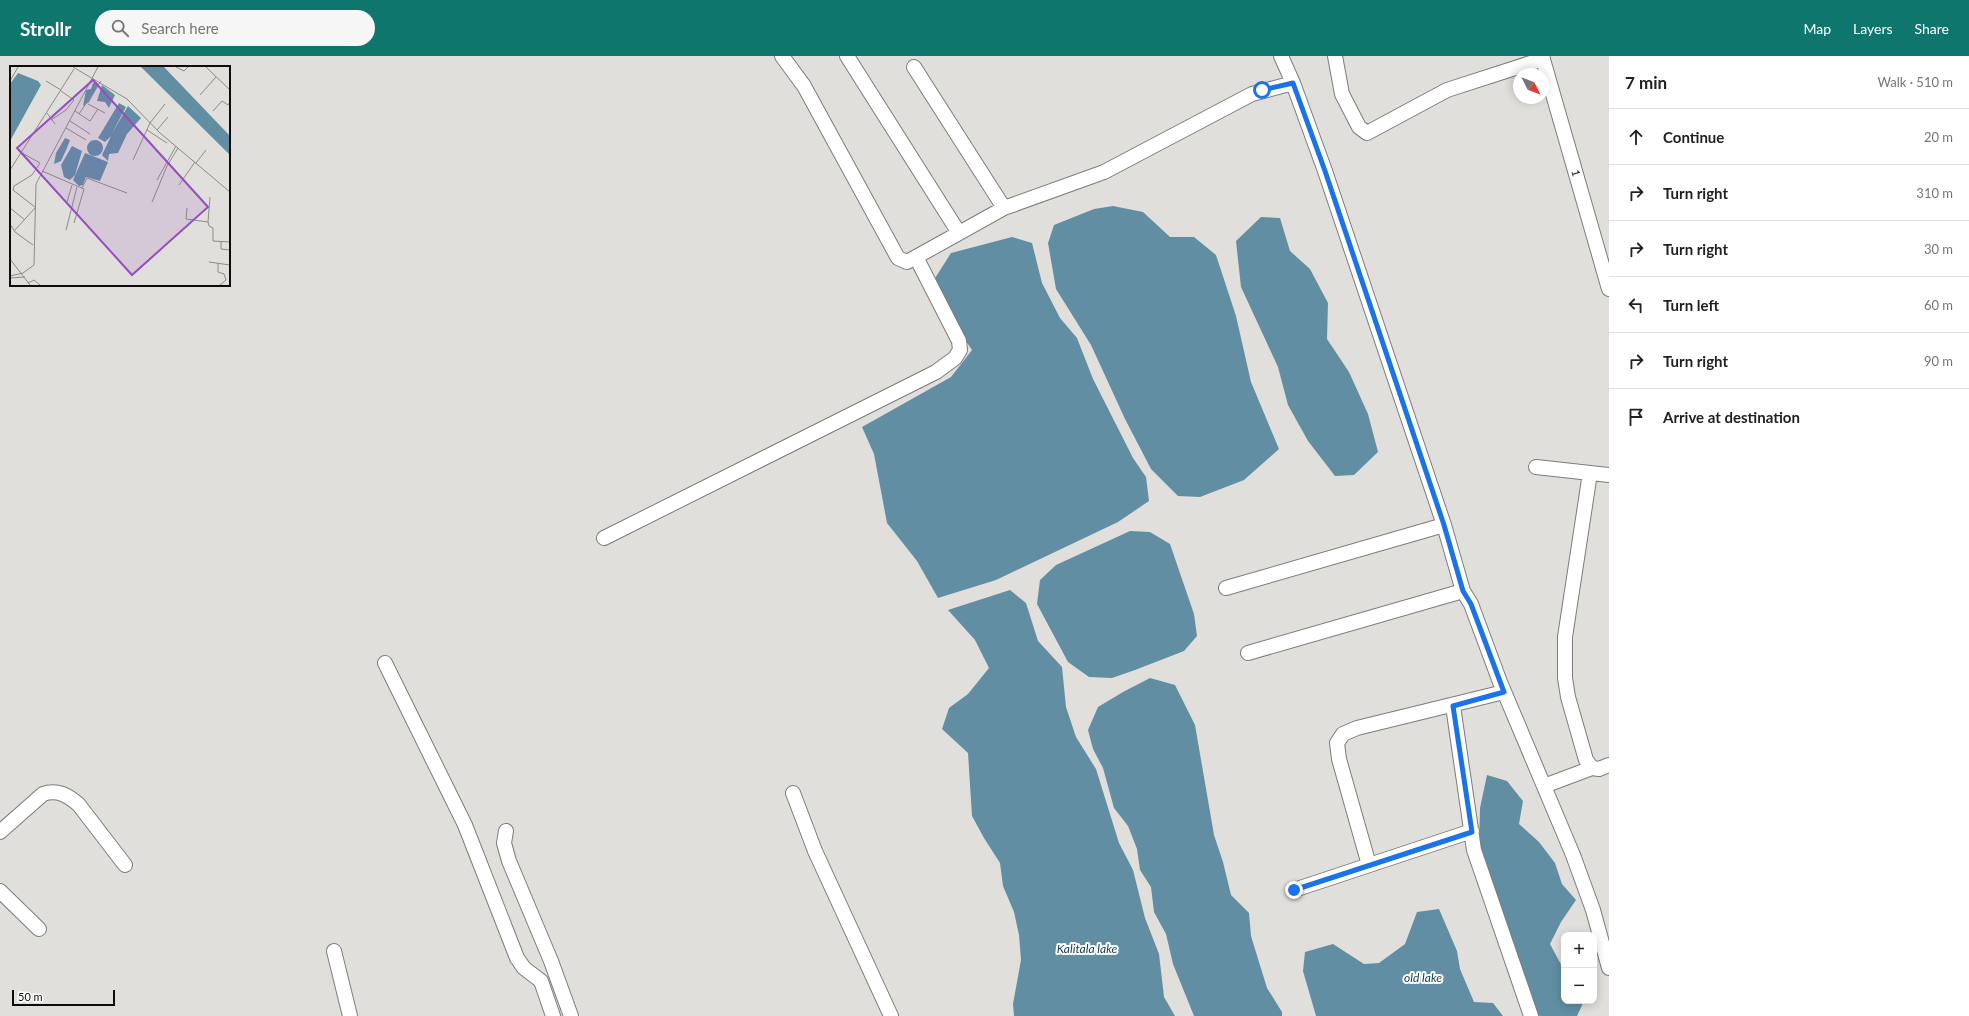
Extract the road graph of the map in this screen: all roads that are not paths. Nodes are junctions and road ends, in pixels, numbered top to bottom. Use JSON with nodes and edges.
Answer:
{"nodes":[{"id":1,"x":782,"y":56,"type":"edge"},
{"id":2,"x":847,"y":56,"type":"edge"},
{"id":3,"x":1281,"y":56,"type":"edge"},
{"id":4,"x":1335,"y":56,"type":"edge"},
{"id":5,"x":1543,"y":58,"type":"edge"},
{"id":6,"x":914,"y":67,"type":"dead end"},
{"id":7,"x":1293,"y":83,"type":"junction"},
{"id":8,"x":1004,"y":208,"type":"junction"},
{"id":9,"x":960,"y":233,"type":"junction"},
{"id":10,"x":916,"y":257,"type":"junction"},
{"id":11,"x":1609,"y":289,"type":"edge"},
{"id":12,"x":1536,"y":467,"type":"dead end"},
{"id":13,"x":1590,"y":473,"type":"junction"},
{"id":14,"x":1609,"y":475,"type":"edge"},
{"id":15,"x":1444,"y":525,"type":"junction"},
{"id":16,"x":604,"y":538,"type":"dead end"},
{"id":17,"x":1226,"y":588,"type":"dead end"},
{"id":18,"x":1463,"y":591,"type":"junction"},
{"id":19,"x":1248,"y":653,"type":"dead end"},
{"id":20,"x":385,"y":663,"type":"dead end"},
{"id":21,"x":1504,"y":692,"type":"junction"},
{"id":22,"x":1453,"y":706,"type":"junction"},
{"id":23,"x":1609,"y":765,"type":"edge"},
{"id":24,"x":1592,"y":768,"type":"junction"},
{"id":25,"x":1544,"y":786,"type":"junction"},
{"id":26,"x":793,"y":793,"type":"dead end"},
{"id":27,"x":506,"y":831,"type":"dead end"},
{"id":28,"x":0,"y":832,"type":"edge"},
{"id":29,"x":1472,"y":832,"type":"junction"},
{"id":30,"x":125,"y":865,"type":"dead end"},
{"id":31,"x":1369,"y":865,"type":"junction"},
{"id":32,"x":1294,"y":890,"type":"dead end"},
{"id":33,"x":0,"y":891,"type":"edge"},
{"id":34,"x":39,"y":929,"type":"dead end"},
{"id":35,"x":334,"y":951,"type":"dead end"},
{"id":36,"x":1609,"y":968,"type":"edge"},
{"id":37,"x":350,"y":1016,"type":"edge"},
{"id":38,"x":553,"y":1016,"type":"edge"},
{"id":39,"x":571,"y":1016,"type":"edge"},
{"id":40,"x":891,"y":1016,"type":"edge"},
{"id":41,"x":1531,"y":1016,"type":"edge"}],
"edges":[{"from":1,"to":10,"type":"street"},
{"from":2,"to":9,"type":"street"},
{"from":3,"to":7,"type":"street"},
{"from":4,"to":5,"type":"street"},
{"from":5,"to":11,"type":"street","name":"1"},
{"from":6,"to":8,"type":"street"},
{"from":7,"to":8,"type":"street"},
{"from":7,"to":15,"type":"street"},
{"from":8,"to":9,"type":"street"},
{"from":9,"to":10,"type":"street"},
{"from":10,"to":16,"type":"street"},
{"from":12,"to":13,"type":"street"},
{"from":13,"to":14,"type":"street"},
{"from":13,"to":24,"type":"street"},
{"from":15,"to":17,"type":"street"},
{"from":15,"to":18,"type":"street"},
{"from":18,"to":19,"type":"street"},
{"from":18,"to":21,"type":"street"},
{"from":20,"to":38,"type":"street"},
{"from":21,"to":22,"type":"street"},
{"from":21,"to":25,"type":"street"},
{"from":22,"to":29,"type":"street"},
{"from":22,"to":31,"type":"street"},
{"from":23,"to":24,"type":"street"},
{"from":24,"to":25,"type":"street"},
{"from":25,"to":36,"type":"street"},
{"from":26,"to":40,"type":"street"},
{"from":27,"to":39,"type":"street"},
{"from":28,"to":30,"type":"street"},
{"from":29,"to":31,"type":"street"},
{"from":29,"to":41,"type":"street"},
{"from":31,"to":32,"type":"street"},
{"from":33,"to":34,"type":"street"},
{"from":35,"to":37,"type":"street"}]}
